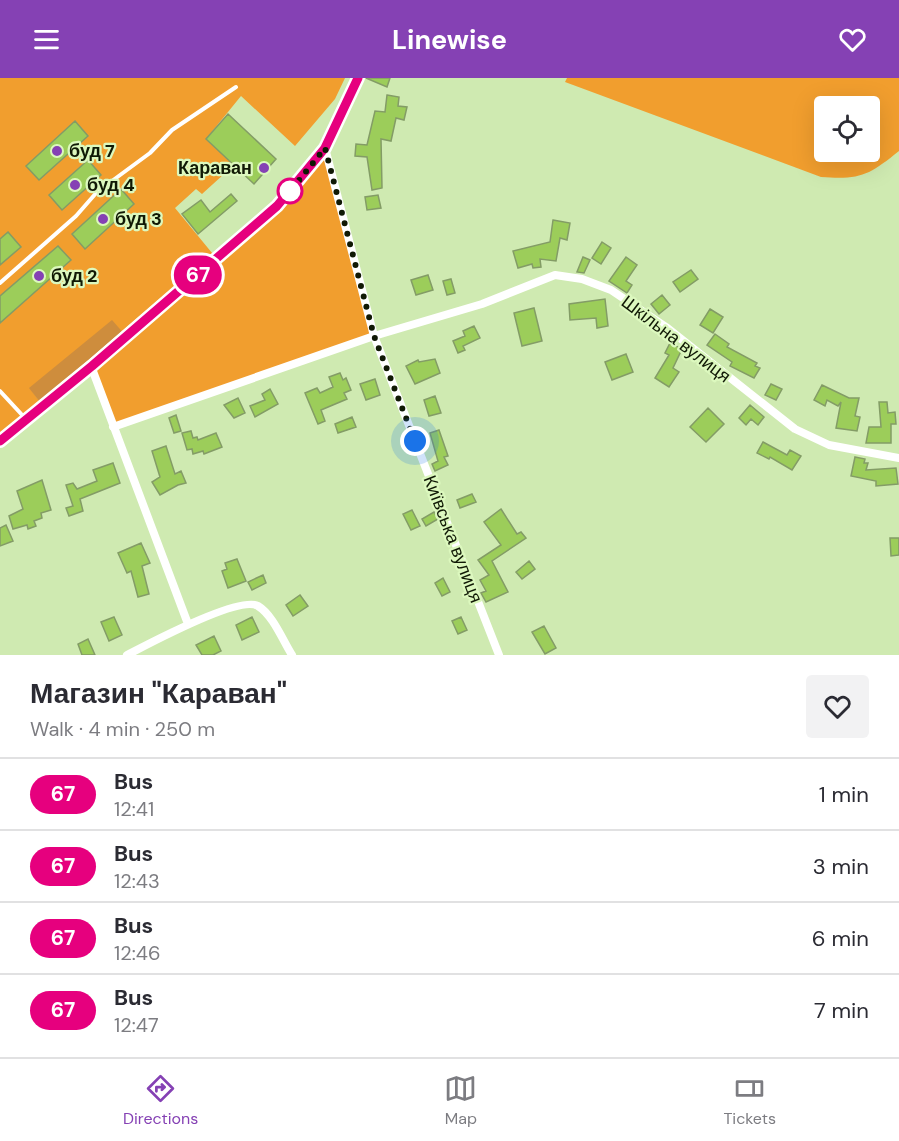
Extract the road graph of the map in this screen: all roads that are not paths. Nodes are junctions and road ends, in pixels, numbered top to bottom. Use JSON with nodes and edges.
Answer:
{"nodes":[{"id":1,"x":358,"y":78,"type":"edge"},
{"id":2,"x":236,"y":87,"type":"dead end"},
{"id":3,"x":325,"y":148,"type":"junction"},
{"id":4,"x":0,"y":283,"type":"edge"},
{"id":5,"x":374,"y":336,"type":"junction"},
{"id":6,"x":92,"y":366,"type":"junction"},
{"id":7,"x":0,"y":392,"type":"edge"},
{"id":8,"x":26,"y":420,"type":"junction"},
{"id":9,"x":113,"y":427,"type":"junction"},
{"id":10,"x":0,"y":441,"type":"edge"},
{"id":11,"x":899,"y":458,"type":"edge"},
{"id":12,"x":188,"y":624,"type":"junction"},
{"id":13,"x":127,"y":655,"type":"edge"},
{"id":14,"x":292,"y":655,"type":"edge"},
{"id":15,"x":499,"y":655,"type":"edge"}],
"edges":[{"from":1,"to":3,"type":"main road"},
{"from":2,"to":4,"type":"lane"},
{"from":3,"to":5,"type":"street","name":"Київська вулиця"},
{"from":3,"to":6,"type":"main road"},
{"from":5,"to":9,"type":"street","name":"Шкільна вулиця"},
{"from":5,"to":11,"type":"street","name":"Шкільна вулиця"},
{"from":5,"to":15,"type":"street","name":"Київська вулиця"},
{"from":6,"to":8,"type":"main road"},
{"from":6,"to":9,"type":"street"},
{"from":7,"to":8,"type":"lane"},
{"from":8,"to":10,"type":"main road"},
{"from":9,"to":12,"type":"street"},
{"from":12,"to":13,"type":"street"},
{"from":12,"to":14,"type":"street"}]}
